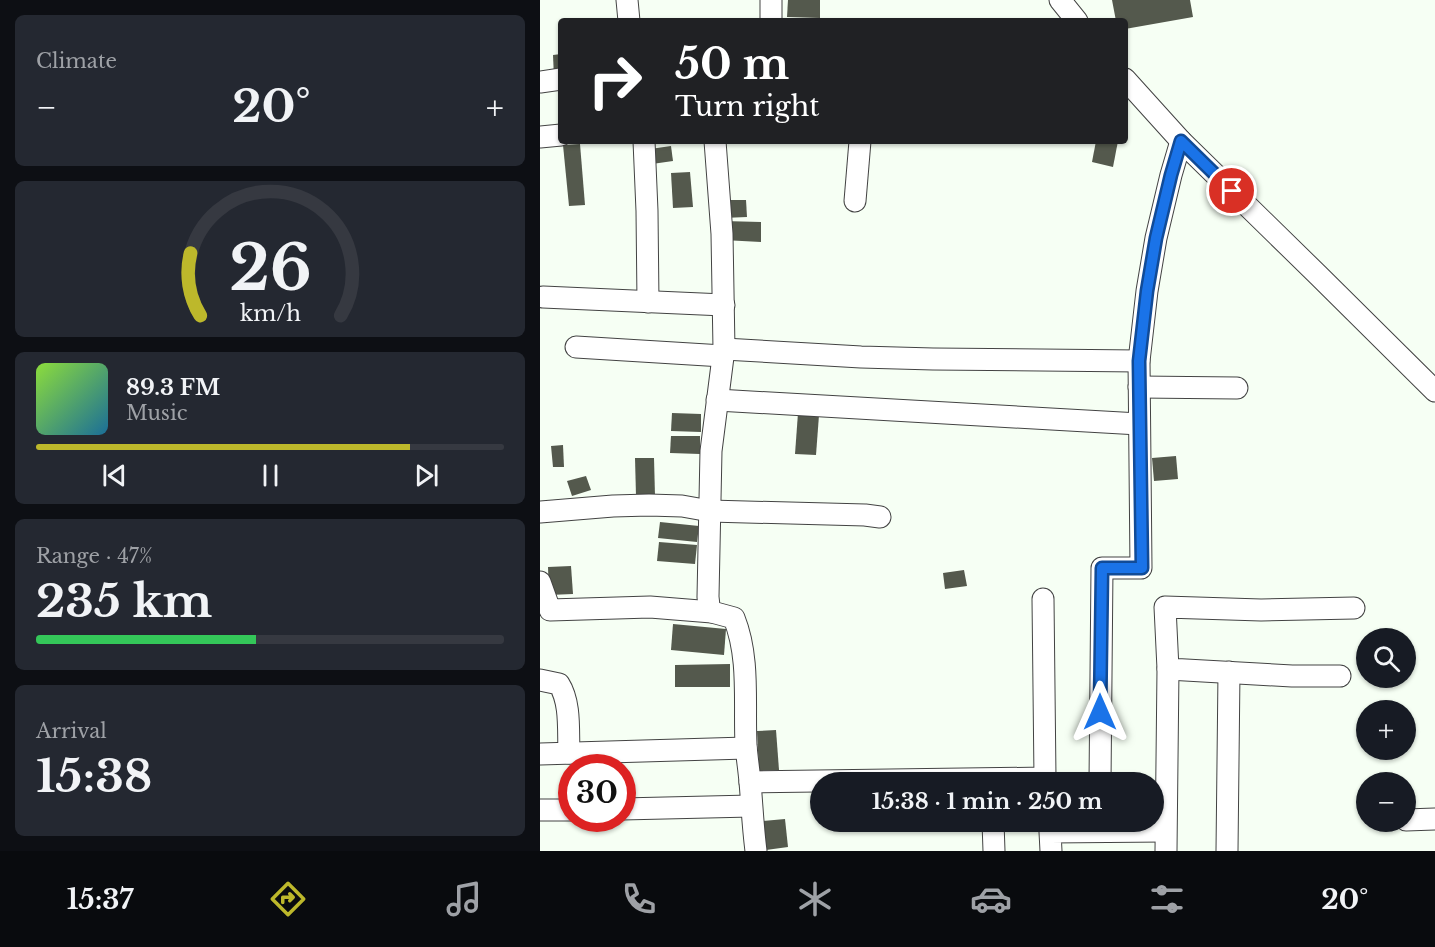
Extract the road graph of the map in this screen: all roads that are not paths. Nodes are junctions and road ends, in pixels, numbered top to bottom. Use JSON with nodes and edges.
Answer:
{"nodes":[{"id":1,"x":627,"y":0,"type":"edge"},
{"id":2,"x":771,"y":0,"type":"edge"},
{"id":3,"x":1060,"y":0,"type":"edge"},
{"id":4,"x":629,"y":18,"type":"edge"},
{"id":5,"x":771,"y":18,"type":"edge"},
{"id":6,"x":1075,"y":18,"type":"edge"},
{"id":7,"x":558,"y":79,"type":"edge"},
{"id":8,"x":540,"y":81,"type":"edge"},
{"id":9,"x":1128,"y":82,"type":"edge"},
{"id":10,"x":558,"y":135,"type":"edge"},
{"id":11,"x":540,"y":137,"type":"edge"},
{"id":12,"x":1181,"y":141,"type":"junction"},
{"id":13,"x":644,"y":144,"type":"edge"},
{"id":14,"x":715,"y":144,"type":"edge"},
{"id":15,"x":860,"y":144,"type":"edge"},
{"id":16,"x":855,"y":201,"type":"dead end"},
{"id":17,"x":543,"y":297,"type":"dead end"},
{"id":18,"x":648,"y":302,"type":"junction"},
{"id":19,"x":724,"y":305,"type":"junction"},
{"id":20,"x":576,"y":347,"type":"dead end"},
{"id":21,"x":724,"y":353,"type":"junction"},
{"id":22,"x":1139,"y":361,"type":"junction"},
{"id":23,"x":1139,"y":387,"type":"junction"},
{"id":24,"x":1237,"y":388,"type":"dead end"},
{"id":25,"x":1435,"y":391,"type":"edge"},
{"id":26,"x":717,"y":400,"type":"junction"},
{"id":27,"x":1140,"y":424,"type":"junction"},
{"id":28,"x":710,"y":511,"type":"junction"},
{"id":29,"x":540,"y":512,"type":"edge"},
{"id":30,"x":880,"y":517,"type":"dead end"},
{"id":31,"x":540,"y":582,"type":"edge"},
{"id":32,"x":1043,"y":599,"type":"dead end"},
{"id":33,"x":1354,"y":608,"type":"dead end"},
{"id":34,"x":545,"y":610,"type":"edge"},
{"id":35,"x":712,"y":612,"type":"junction"},
{"id":36,"x":1168,"y":669,"type":"junction"},
{"id":37,"x":1229,"y":672,"type":"junction"},
{"id":38,"x":1340,"y":676,"type":"dead end"},
{"id":39,"x":540,"y":680,"type":"edge"},
{"id":40,"x":747,"y":748,"type":"junction"},
{"id":41,"x":569,"y":753,"type":"junction"},
{"id":42,"x":540,"y":754,"type":"edge"},
{"id":43,"x":1045,"y":772,"type":"edge"},
{"id":44,"x":1100,"y":772,"type":"edge"},
{"id":45,"x":750,"y":782,"type":"junction"},
{"id":46,"x":810,"y":782,"type":"edge"},
{"id":47,"x":751,"y":806,"type":"junction"},
{"id":48,"x":636,"y":809,"type":"edge"},
{"id":49,"x":540,"y":810,"type":"edge"},
{"id":50,"x":558,"y":810,"type":"edge"},
{"id":51,"x":1416,"y":819,"type":"edge"},
{"id":52,"x":1435,"y":819,"type":"edge"},
{"id":53,"x":993,"y":832,"type":"edge"},
{"id":54,"x":1067,"y":832,"type":"edge"},
{"id":55,"x":1126,"y":832,"type":"edge"},
{"id":56,"x":1050,"y":835,"type":"edge"},
{"id":57,"x":1166,"y":841,"type":"edge"},
{"id":58,"x":756,"y":851,"type":"edge"},
{"id":59,"x":994,"y":851,"type":"edge"},
{"id":60,"x":1227,"y":851,"type":"edge"}],
"edges":[{"from":1,"to":4,"type":"street"},
{"from":2,"to":5,"type":"street"},
{"from":3,"to":6,"type":"street"},
{"from":7,"to":8,"type":"street"},
{"from":9,"to":12,"type":"street"},
{"from":10,"to":11,"type":"street"},
{"from":12,"to":22,"type":"street"},
{"from":12,"to":25,"type":"street"},
{"from":13,"to":18,"type":"street"},
{"from":14,"to":19,"type":"street"},
{"from":15,"to":16,"type":"street"},
{"from":17,"to":18,"type":"street"},
{"from":18,"to":19,"type":"street"},
{"from":19,"to":21,"type":"street"},
{"from":20,"to":21,"type":"street"},
{"from":21,"to":22,"type":"street"},
{"from":21,"to":26,"type":"street"},
{"from":22,"to":23,"type":"street"},
{"from":23,"to":24,"type":"street"},
{"from":23,"to":27,"type":"street"},
{"from":26,"to":27,"type":"street"},
{"from":26,"to":28,"type":"street"},
{"from":27,"to":44,"type":"street"},
{"from":28,"to":29,"type":"street"},
{"from":28,"to":30,"type":"street"},
{"from":28,"to":35,"type":"street"},
{"from":31,"to":34,"type":"street"},
{"from":32,"to":43,"type":"street"},
{"from":33,"to":36,"type":"street"},
{"from":34,"to":35,"type":"street"},
{"from":35,"to":40,"type":"street"},
{"from":36,"to":37,"type":"street"},
{"from":36,"to":57,"type":"street"},
{"from":37,"to":38,"type":"street"},
{"from":37,"to":60,"type":"street"},
{"from":39,"to":41,"type":"street"},
{"from":40,"to":41,"type":"street"},
{"from":40,"to":45,"type":"street"},
{"from":41,"to":42,"type":"street"},
{"from":45,"to":46,"type":"street"},
{"from":45,"to":47,"type":"street"},
{"from":47,"to":48,"type":"street"},
{"from":47,"to":58,"type":"street"},
{"from":49,"to":50,"type":"street"},
{"from":51,"to":52,"type":"street"},
{"from":53,"to":59,"type":"street"},
{"from":54,"to":56,"type":"street"},
{"from":55,"to":57,"type":"street"}]}
